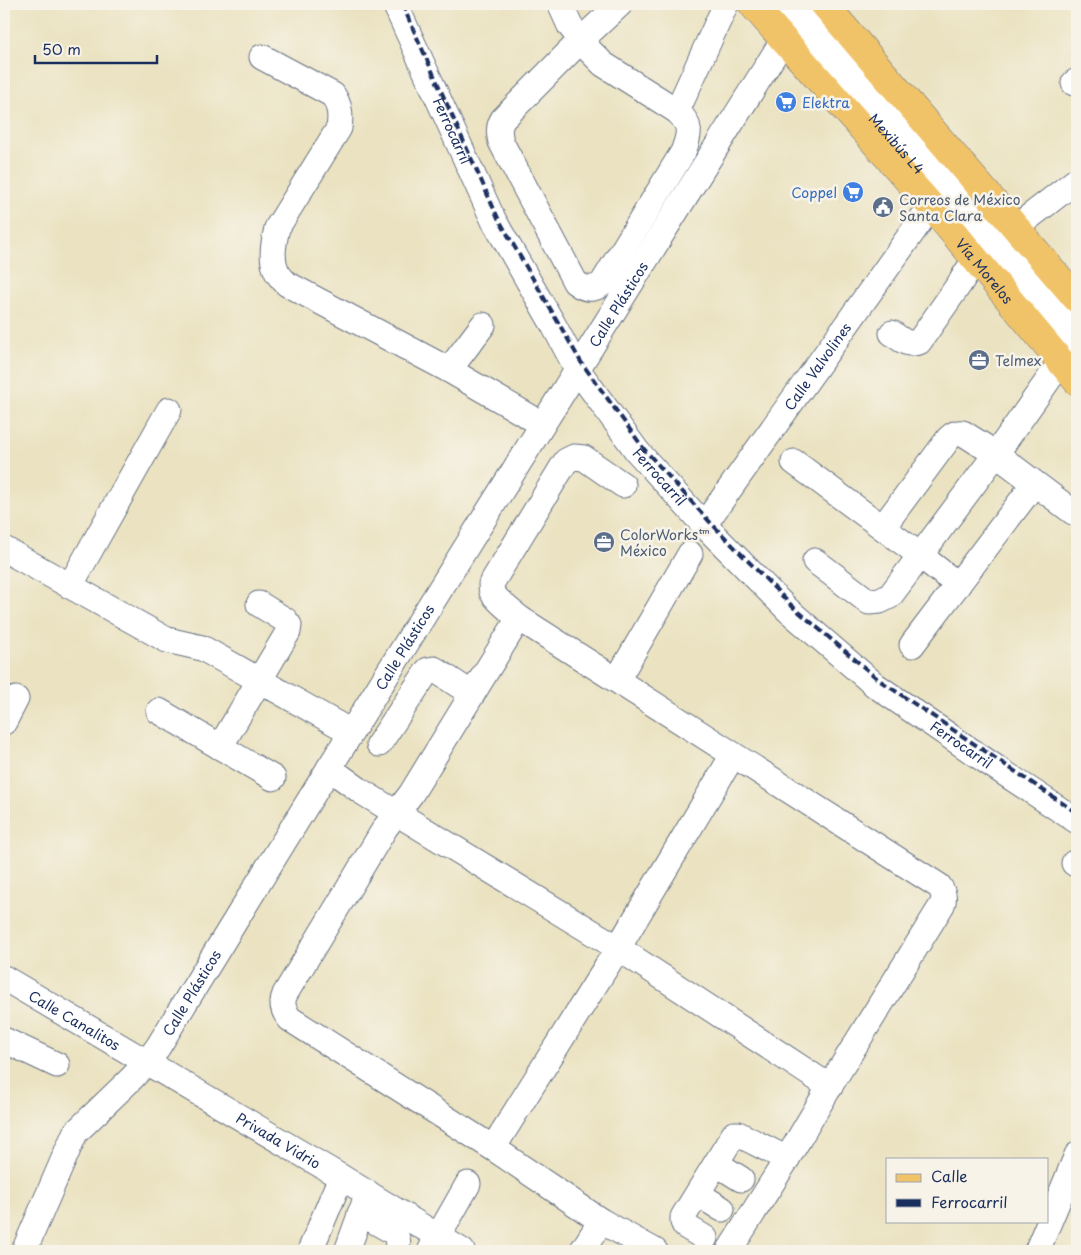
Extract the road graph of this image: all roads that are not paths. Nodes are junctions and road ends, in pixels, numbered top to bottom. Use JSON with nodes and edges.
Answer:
{"nodes":[{"id":1,"x":395,"y":4,"type":"edge"},
{"id":2,"x":560,"y":4,"type":"edge"},
{"id":3,"x":620,"y":4,"type":"edge"},
{"id":4,"x":726,"y":4,"type":"edge"},
{"id":5,"x":752,"y":4,"type":"edge"},
{"id":6,"x":774,"y":4,"type":"edge"},
{"id":7,"x":804,"y":4,"type":"edge"},
{"id":8,"x":824,"y":4,"type":"edge"},
{"id":9,"x":784,"y":39,"type":"junction"},
{"id":10,"x":582,"y":40,"type":"junction"},
{"id":11,"x":262,"y":57,"type":"dead end"},
{"id":12,"x":676,"y":111,"type":"junction"},
{"id":13,"x":1077,"y":180,"type":"edge"},
{"id":14,"x":931,"y":206,"type":"junction"},
{"id":15,"x":996,"y":243,"type":"junction"},
{"id":16,"x":1077,"y":300,"type":"edge"},
{"id":17,"x":1077,"y":323,"type":"edge"},
{"id":18,"x":483,"y":324,"type":"dead end"},
{"id":19,"x":892,"y":333,"type":"dead end"},
{"id":20,"x":1072,"y":365,"type":"edge"},
{"id":21,"x":577,"y":369,"type":"junction"},
{"id":22,"x":449,"y":370,"type":"junction"},
{"id":23,"x":169,"y":410,"type":"dead end"},
{"id":24,"x":542,"y":424,"type":"junction"},
{"id":25,"x":996,"y":454,"type":"junction"},
{"id":26,"x":794,"y":462,"type":"dead end"},
{"id":27,"x":624,"y":484,"type":"dead end"},
{"id":28,"x":1034,"y":484,"type":"junction"},
{"id":29,"x":1073,"y":512,"type":"dead end"},
{"id":30,"x":704,"y":525,"type":"junction"},
{"id":31,"x":883,"y":527,"type":"junction"},
{"id":32,"x":4,"y":549,"type":"edge"},
{"id":33,"x":690,"y":554,"type":"dead end"},
{"id":34,"x":921,"y":556,"type":"junction"},
{"id":35,"x":815,"y":561,"type":"dead end"},
{"id":36,"x":958,"y":585,"type":"junction"},
{"id":37,"x":70,"y":586,"type":"junction"},
{"id":38,"x":259,"y":604,"type":"dead end"},
{"id":39,"x":520,"y":618,"type":"junction"},
{"id":40,"x":912,"y":645,"type":"dead end"},
{"id":41,"x":259,"y":680,"type":"junction"},
{"id":42,"x":617,"y":680,"type":"junction"},
{"id":43,"x":472,"y":694,"type":"junction"},
{"id":44,"x":16,"y":699,"type":"dead end"},
{"id":45,"x":159,"y":711,"type":"dead end"},
{"id":46,"x":4,"y":722,"type":"edge"},
{"id":47,"x":351,"y":732,"type":"junction"},
{"id":48,"x":379,"y":744,"type":"dead end"},
{"id":49,"x":220,"y":747,"type":"junction"},
{"id":50,"x":733,"y":755,"type":"junction"},
{"id":51,"x":329,"y":768,"type":"junction"},
{"id":52,"x":273,"y":778,"type":"dead end"},
{"id":53,"x":396,"y":813,"type":"junction"},
{"id":54,"x":1077,"y":821,"type":"edge"},
{"id":55,"x":618,"y":948,"type":"junction"},
{"id":56,"x":4,"y":978,"type":"edge"},
{"id":57,"x":4,"y":1040,"type":"edge"},
{"id":58,"x":147,"y":1062,"type":"junction"},
{"id":59,"x":57,"y":1065,"type":"dead end"},
{"id":60,"x":830,"y":1087,"type":"junction"},
{"id":61,"x":493,"y":1148,"type":"junction"},
{"id":62,"x":1077,"y":1155,"type":"edge"},
{"id":63,"x":788,"y":1158,"type":"junction"},
{"id":64,"x":717,"y":1164,"type":"junction"},
{"id":65,"x":341,"y":1177,"type":"junction"},
{"id":66,"x":742,"y":1179,"type":"dead end"},
{"id":67,"x":468,"y":1184,"type":"dead end"},
{"id":68,"x":698,"y":1194,"type":"junction"},
{"id":69,"x":364,"y":1203,"type":"junction"},
{"id":70,"x":722,"y":1209,"type":"dead end"},
{"id":71,"x":601,"y":1221,"type":"junction"},
{"id":72,"x":705,"y":1238,"type":"dead end"},
{"id":73,"x":434,"y":1244,"type":"edge"},
{"id":74,"x":24,"y":1251,"type":"edge"},
{"id":75,"x":310,"y":1251,"type":"edge"},
{"id":76,"x":347,"y":1251,"type":"edge"},
{"id":77,"x":396,"y":1251,"type":"edge"},
{"id":78,"x":462,"y":1251,"type":"edge"},
{"id":79,"x":582,"y":1251,"type":"edge"},
{"id":80,"x":654,"y":1251,"type":"edge"},
{"id":81,"x":728,"y":1251,"type":"edge"},
{"id":82,"x":1037,"y":1251,"type":"edge"}],
"edges":[{"from":1,"to":21,"type":"street","name":"Ferrocarril"},
{"from":2,"to":10,"type":"street"},
{"from":3,"to":10,"type":"street"},
{"from":4,"to":12,"type":"street"},
{"from":5,"to":9,"type":"main road","name":"Vía Morelos"},
{"from":6,"to":15,"type":"street","name":"Mexibús L4"},
{"from":7,"to":15,"type":"street","name":"Mexibús L4"},
{"from":8,"to":15,"type":"main road","name":"Vía Morelos"},
{"from":9,"to":14,"type":"main road","name":"Vía Morelos"},
{"from":9,"to":21,"type":"street","name":"Calle Plásticos"},
{"from":10,"to":12,"type":"street"},
{"from":10,"to":12,"type":"street"},
{"from":11,"to":22,"type":"street"},
{"from":13,"to":15,"type":"street"},
{"from":14,"to":15,"type":"main road","name":"Vía Morelos"},
{"from":14,"to":30,"type":"street","name":"Calle Valvolines"},
{"from":15,"to":16,"type":"main road","name":"Vía Morelos"},
{"from":15,"to":17,"type":"street","name":"Mexibús L4"},
{"from":15,"to":19,"type":"street"},
{"from":15,"to":20,"type":"main road","name":"Vía Morelos"},
{"from":18,"to":22,"type":"street"},
{"from":20,"to":25,"type":"street"},
{"from":21,"to":24,"type":"street","name":"Calle Plásticos"},
{"from":21,"to":30,"type":"street","name":"Ferrocarril"},
{"from":22,"to":24,"type":"street"},
{"from":23,"to":37,"type":"street"},
{"from":24,"to":47,"type":"street","name":"Calle Plásticos"},
{"from":25,"to":28,"type":"street"},
{"from":25,"to":31,"type":"street"},
{"from":25,"to":34,"type":"street"},
{"from":26,"to":31,"type":"street"},
{"from":27,"to":39,"type":"street"},
{"from":28,"to":29,"type":"street"},
{"from":28,"to":36,"type":"street"},
{"from":30,"to":54,"type":"street","name":"Ferrocarril"},
{"from":31,"to":34,"type":"street"},
{"from":32,"to":37,"type":"street"},
{"from":33,"to":42,"type":"street"},
{"from":34,"to":35,"type":"street"},
{"from":34,"to":36,"type":"street"},
{"from":36,"to":40,"type":"street"},
{"from":37,"to":41,"type":"street"},
{"from":38,"to":41,"type":"street"},
{"from":39,"to":42,"type":"street"},
{"from":39,"to":43,"type":"street"},
{"from":41,"to":47,"type":"street"},
{"from":41,"to":49,"type":"street"},
{"from":42,"to":50,"type":"street"},
{"from":43,"to":48,"type":"street"},
{"from":43,"to":53,"type":"street"},
{"from":44,"to":46,"type":"street"},
{"from":45,"to":49,"type":"street"},
{"from":47,"to":51,"type":"street","name":"Calle Plásticos"},
{"from":49,"to":52,"type":"street"},
{"from":50,"to":55,"type":"street"},
{"from":50,"to":60,"type":"street"},
{"from":51,"to":53,"type":"street"},
{"from":51,"to":58,"type":"street","name":"Calle Plásticos"},
{"from":53,"to":55,"type":"street"},
{"from":53,"to":61,"type":"street"},
{"from":55,"to":60,"type":"street"},
{"from":55,"to":61,"type":"street"},
{"from":56,"to":58,"type":"street","name":"Calle Canalitos"},
{"from":57,"to":59,"type":"street"},
{"from":58,"to":65,"type":"street","name":"Privada Vidrio"},
{"from":58,"to":74,"type":"street","name":"Calle Plásticos"},
{"from":60,"to":63,"type":"street"},
{"from":61,"to":71,"type":"street"},
{"from":62,"to":82,"type":"street"},
{"from":63,"to":64,"type":"street"},
{"from":63,"to":81,"type":"street"},
{"from":64,"to":66,"type":"street"},
{"from":64,"to":68,"type":"street"},
{"from":65,"to":69,"type":"street","name":"Privada Vidrio"},
{"from":65,"to":75,"type":"street"},
{"from":67,"to":73,"type":"street"},
{"from":68,"to":70,"type":"street"},
{"from":68,"to":72,"type":"street"},
{"from":69,"to":73,"type":"street"},
{"from":69,"to":76,"type":"street"},
{"from":69,"to":77,"type":"street"},
{"from":71,"to":79,"type":"street"},
{"from":71,"to":80,"type":"street"},
{"from":73,"to":78,"type":"street"}]}
